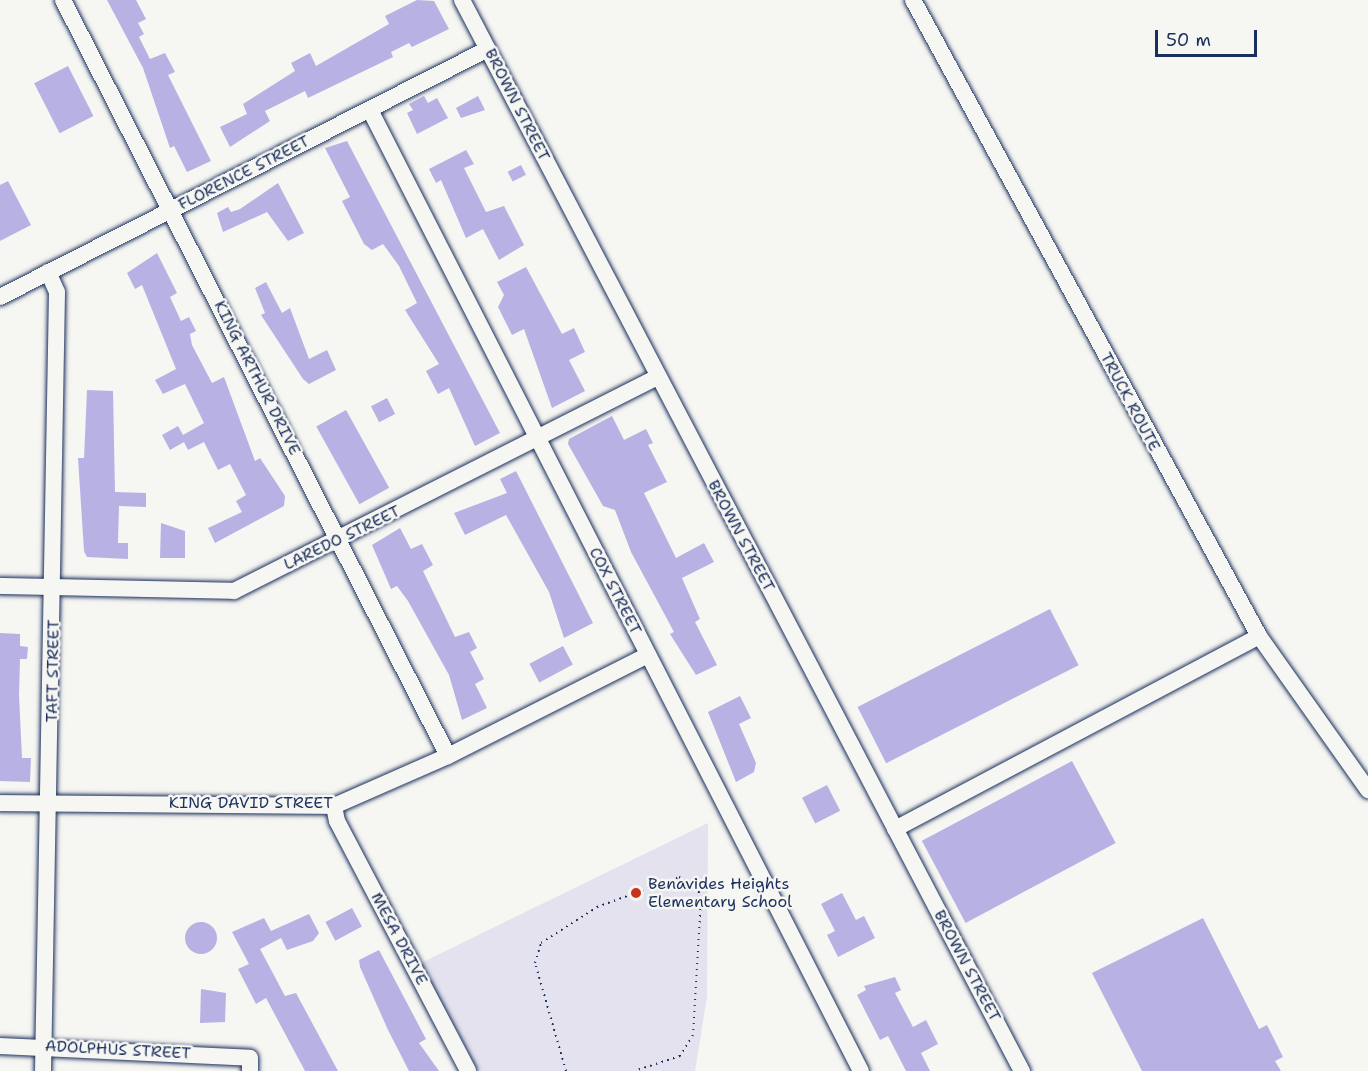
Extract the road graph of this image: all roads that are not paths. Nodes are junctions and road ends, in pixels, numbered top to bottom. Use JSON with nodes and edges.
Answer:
{"nodes":[{"id":1,"x":63,"y":0,"type":"edge"},
{"id":2,"x":462,"y":0,"type":"edge"},
{"id":3,"x":913,"y":0,"type":"edge"},
{"id":4,"x":488,"y":49,"type":"junction"},
{"id":5,"x":370,"y":110,"type":"junction"},
{"id":6,"x":170,"y":210,"type":"junction"},
{"id":7,"x":48,"y":272,"type":"junction"},
{"id":8,"x":0,"y":297,"type":"edge"},
{"id":9,"x":658,"y":377,"type":"junction"},
{"id":10,"x":538,"y":439,"type":"junction"},
{"id":11,"x":340,"y":540,"type":"junction"},
{"id":12,"x":0,"y":586,"type":"edge"},
{"id":13,"x":54,"y":586,"type":"junction"},
{"id":14,"x":1258,"y":636,"type":"junction"},
{"id":15,"x":648,"y":655,"type":"junction"},
{"id":16,"x":448,"y":756,"type":"junction"},
{"id":17,"x":1368,"y":790,"type":"edge"},
{"id":18,"x":51,"y":802,"type":"junction"},
{"id":19,"x":0,"y":803,"type":"edge"},
{"id":20,"x":334,"y":806,"type":"junction"},
{"id":21,"x":895,"y":829,"type":"junction"},
{"id":22,"x":0,"y":1046,"type":"edge"},
{"id":23,"x":43,"y":1046,"type":"junction"},
{"id":24,"x":43,"y":1071,"type":"edge"},
{"id":25,"x":250,"y":1071,"type":"edge"},
{"id":26,"x":468,"y":1071,"type":"edge"},
{"id":27,"x":861,"y":1071,"type":"edge"},
{"id":28,"x":1022,"y":1071,"type":"edge"}],
"edges":[{"from":1,"to":6,"type":"street","name":"KING ARTHUR DRIVE"},
{"from":2,"to":4,"type":"street","name":"BROWN STREET"},
{"from":3,"to":14,"type":"street","name":"TRUCK ROUTE"},
{"from":4,"to":5,"type":"street","name":"FLORENCE STREET"},
{"from":4,"to":9,"type":"street","name":"BROWN STREET"},
{"from":5,"to":6,"type":"street","name":"FLORENCE STREET"},
{"from":5,"to":10,"type":"street","name":"COX STREET"},
{"from":6,"to":7,"type":"street","name":"FLORENCE STREET"},
{"from":6,"to":11,"type":"street","name":"KING ARTHUR DRIVE"},
{"from":7,"to":8,"type":"street","name":"FLORENCE STREET"},
{"from":7,"to":13,"type":"street","name":"TAFT STREET"},
{"from":9,"to":10,"type":"street","name":"LAREDO STREET"},
{"from":9,"to":21,"type":"street","name":"BROWN STREET"},
{"from":10,"to":11,"type":"street","name":"LAREDO STREET"},
{"from":10,"to":15,"type":"street","name":"COX STREET"},
{"from":11,"to":13,"type":"street","name":"LAREDO STREET"},
{"from":11,"to":16,"type":"street","name":"KING ARTHUR DRIVE"},
{"from":12,"to":13,"type":"street","name":"LAREDO STREET"},
{"from":13,"to":18,"type":"street","name":"TAFT STREET"},
{"from":14,"to":17,"type":"street","name":"TRUCK ROUTE"},
{"from":14,"to":21,"type":"street"},
{"from":15,"to":16,"type":"street","name":"KING DAVID STREET"},
{"from":15,"to":27,"type":"street","name":"COX STREET"},
{"from":16,"to":20,"type":"street","name":"KING DAVID STREET"},
{"from":18,"to":19,"type":"street","name":"KING DAVID STREET"},
{"from":18,"to":20,"type":"street","name":"KING DAVID STREET"},
{"from":18,"to":23,"type":"street","name":"TAFT STREET"},
{"from":20,"to":26,"type":"street","name":"MESA DRIVE"},
{"from":21,"to":28,"type":"street","name":"BROWN STREET"},
{"from":22,"to":23,"type":"street","name":"ADOLPHUS STREET"},
{"from":23,"to":24,"type":"street","name":"TAFT STREET"},
{"from":23,"to":25,"type":"street","name":"ADOLPHUS STREET"}]}
